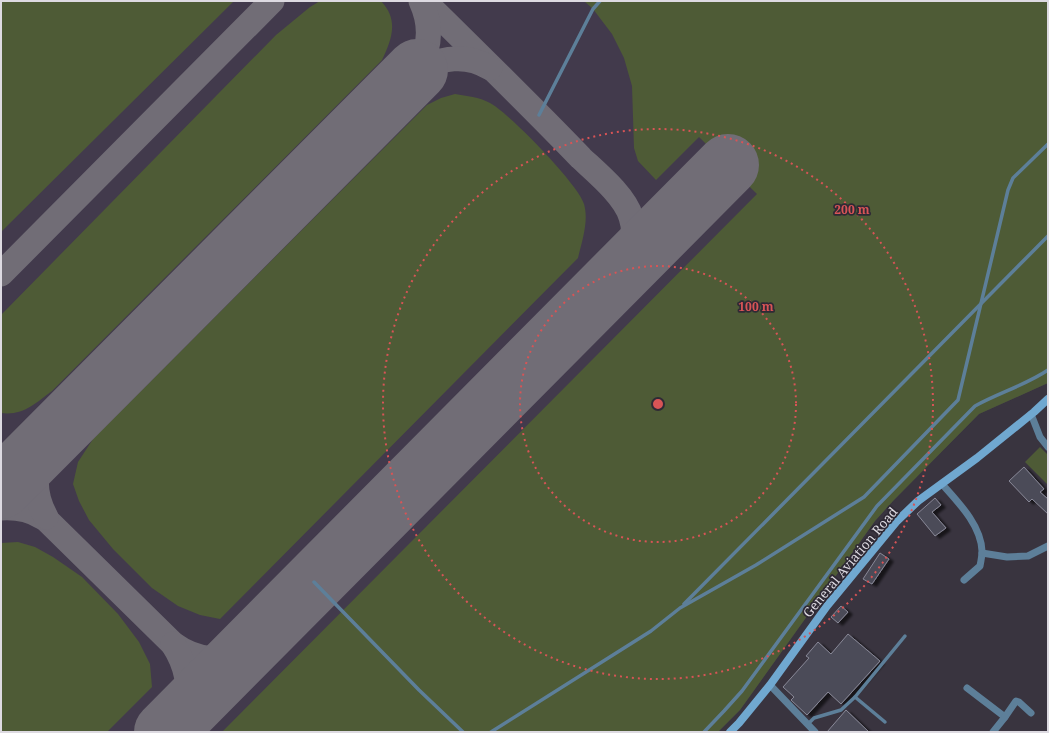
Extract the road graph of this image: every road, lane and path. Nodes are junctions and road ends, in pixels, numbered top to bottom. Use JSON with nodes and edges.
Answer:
{"nodes":[{"id":1,"x":600,"y":1,"type":"edge"},
{"id":2,"x":539,"y":115,"type":"dead end"},
{"id":3,"x":1048,"y":144,"type":"edge"},
{"id":4,"x":1048,"y":236,"type":"edge"},
{"id":5,"x":980,"y":305,"type":"junction"},
{"id":6,"x":1048,"y":370,"type":"edge"},
{"id":7,"x":1048,"y":398,"type":"edge"},
{"id":8,"x":1031,"y":414,"type":"junction"},
{"id":9,"x":1048,"y":447,"type":"edge"},
{"id":10,"x":942,"y":484,"type":"junction"},
{"id":11,"x":1048,"y":546,"type":"edge"},
{"id":12,"x":982,"y":553,"type":"junction"},
{"id":13,"x":964,"y":580,"type":"dead end"},
{"id":14,"x":314,"y":582,"type":"dead end"},
{"id":15,"x":680,"y":608,"type":"junction"},
{"id":16,"x":905,"y":636,"type":"dead end"},
{"id":17,"x":770,"y":685,"type":"junction"},
{"id":18,"x":968,"y":688,"type":"dead end"},
{"id":19,"x":855,"y":697,"type":"junction"},
{"id":20,"x":1031,"y":713,"type":"dead end"},
{"id":21,"x":1005,"y":717,"type":"junction"},
{"id":22,"x":885,"y":722,"type":"dead end"},
{"id":23,"x":808,"y":724,"type":"junction"},
{"id":24,"x":463,"y":732,"type":"edge"},
{"id":25,"x":491,"y":732,"type":"edge"},
{"id":26,"x":704,"y":732,"type":"edge"},
{"id":27,"x":730,"y":732,"type":"edge"},
{"id":28,"x":815,"y":732,"type":"edge"},
{"id":29,"x":993,"y":732,"type":"edge"}],
"edges":[{"from":1,"to":2,"type":"lane"},
{"from":3,"to":5,"type":"lane"},
{"from":4,"to":5,"type":"lane"},
{"from":5,"to":15,"type":"lane"},
{"from":5,"to":15,"type":"lane"},
{"from":6,"to":26,"type":"lane"},
{"from":7,"to":8,"type":"main road","name":"General Aviation Road"},
{"from":8,"to":9,"type":"street"},
{"from":8,"to":10,"type":"main road","name":"General Aviation Road"},
{"from":10,"to":12,"type":"street"},
{"from":10,"to":17,"type":"main road","name":"General Aviation Road"},
{"from":11,"to":12,"type":"street"},
{"from":12,"to":13,"type":"street"},
{"from":14,"to":24,"type":"lane"},
{"from":15,"to":25,"type":"lane"},
{"from":16,"to":19,"type":"lane"},
{"from":17,"to":23,"type":"street"},
{"from":17,"to":27,"type":"main road","name":"General Aviation Road"},
{"from":18,"to":21,"type":"street"},
{"from":19,"to":22,"type":"lane"},
{"from":19,"to":23,"type":"lane"},
{"from":20,"to":21,"type":"street"},
{"from":21,"to":29,"type":"street"},
{"from":23,"to":28,"type":"street"}]}
